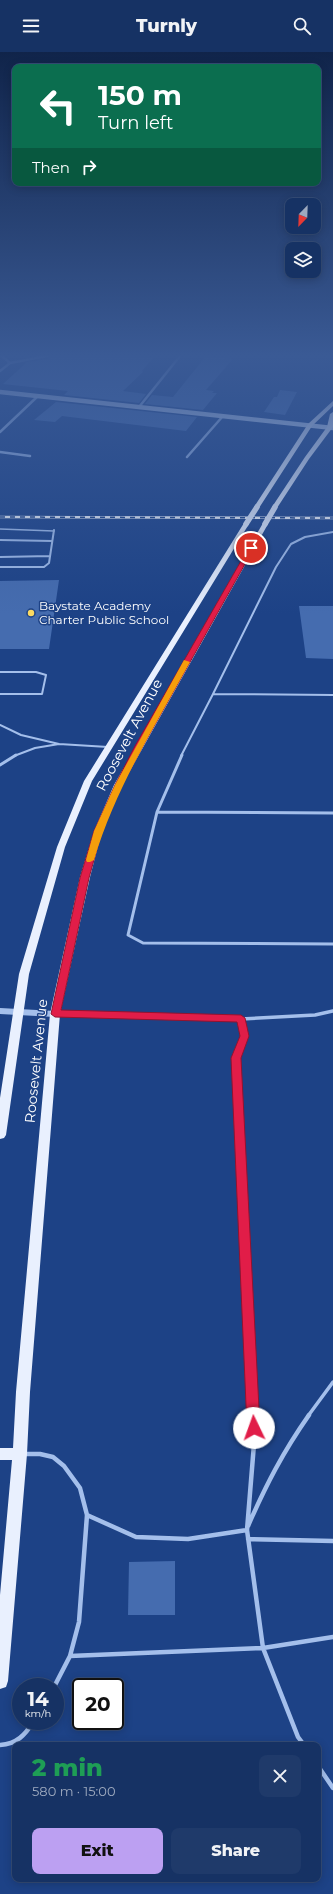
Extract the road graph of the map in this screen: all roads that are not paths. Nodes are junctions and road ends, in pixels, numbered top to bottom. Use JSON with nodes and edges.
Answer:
{"nodes":[{"id":1,"x":200,"y":442,"type":"edge"},
{"id":2,"x":299,"y":442,"type":"edge"},
{"id":3,"x":320,"y":442,"type":"edge"},
{"id":4,"x":0,"y":452,"type":"edge"},
{"id":5,"x":30,"y":456,"type":"dead end"},
{"id":6,"x":187,"y":457,"type":"dead end"},
{"id":7,"x":0,"y":530,"type":"edge"},
{"id":8,"x":333,"y":532,"type":"edge"},
{"id":9,"x":0,"y":540,"type":"edge"},
{"id":10,"x":52,"y":541,"type":"junction"},
{"id":11,"x":0,"y":556,"type":"edge"},
{"id":12,"x":50,"y":556,"type":"junction"},
{"id":13,"x":0,"y":567,"type":"edge"},
{"id":14,"x":0,"y":672,"type":"edge"},
{"id":15,"x":0,"y":694,"type":"edge"},
{"id":16,"x":213,"y":694,"type":"junction"},
{"id":17,"x":333,"y":695,"type":"edge"},
{"id":18,"x":0,"y":725,"type":"edge"},
{"id":19,"x":58,"y":744,"type":"junction"},
{"id":20,"x":108,"y":747,"type":"junction"},
{"id":21,"x":0,"y":765,"type":"edge"},
{"id":22,"x":157,"y":812,"type":"junction"},
{"id":23,"x":333,"y":813,"type":"edge"},
{"id":24,"x":333,"y":944,"type":"edge"},
{"id":25,"x":0,"y":1011,"type":"edge"},
{"id":26,"x":17,"y":1011,"type":"junction"},
{"id":27,"x":333,"y":1011,"type":"edge"},
{"id":28,"x":55,"y":1014,"type":"junction"},
{"id":29,"x":241,"y":1018,"type":"junction"},
{"id":30,"x":0,"y":1134,"type":"edge"},
{"id":31,"x":333,"y":1382,"type":"edge"},
{"id":32,"x":0,"y":1454,"type":"edge"},
{"id":33,"x":20,"y":1454,"type":"junction"},
{"id":34,"x":86,"y":1515,"type":"junction"},
{"id":35,"x":247,"y":1530,"type":"junction"},
{"id":36,"x":248,"y":1539,"type":"junction"},
{"id":37,"x":333,"y":1541,"type":"edge"},
{"id":38,"x":333,"y":1637,"type":"edge"},
{"id":39,"x":263,"y":1648,"type":"junction"},
{"id":40,"x":70,"y":1656,"type":"junction"},
{"id":41,"x":59,"y":1678,"type":"edge"},
{"id":42,"x":0,"y":1681,"type":"edge"},
{"id":43,"x":28,"y":1730,"type":"edge"},
{"id":44,"x":15,"y":1742,"type":"edge"},
{"id":45,"x":302,"y":1742,"type":"edge"},
{"id":46,"x":12,"y":1744,"type":"edge"},
{"id":47,"x":0,"y":1745,"type":"edge"},
{"id":48,"x":321,"y":1770,"type":"edge"},
{"id":49,"x":333,"y":1788,"type":"edge"}],
"edges":[{"from":1,"to":6,"type":"street"},
{"from":2,"to":20,"type":"main road","name":"Roosevelt Avenue","bridge":true},
{"from":3,"to":28,"type":"main road","name":"Roosevelt Avenue","bridge":true},
{"from":4,"to":5,"type":"street"},
{"from":7,"to":10,"type":"lane"},
{"from":8,"to":16,"type":"lane"},
{"from":9,"to":10,"type":"lane"},
{"from":10,"to":12,"type":"lane"},
{"from":11,"to":12,"type":"lane"},
{"from":12,"to":13,"type":"lane"},
{"from":14,"to":15,"type":"lane"},
{"from":16,"to":17,"type":"lane"},
{"from":16,"to":22,"type":"lane"},
{"from":18,"to":19,"type":"lane"},
{"from":19,"to":20,"type":"lane"},
{"from":19,"to":21,"type":"lane"},
{"from":20,"to":26,"type":"main road","name":"Roosevelt Avenue"},
{"from":22,"to":23,"type":"lane"},
{"from":22,"to":24,"type":"lane"},
{"from":25,"to":26,"type":"street"},
{"from":26,"to":28,"type":"street"},
{"from":26,"to":30,"type":"main road","name":"Roosevelt Avenue"},
{"from":27,"to":29,"type":"street"},
{"from":28,"to":29,"type":"street"},
{"from":28,"to":33,"type":"main road","name":"Roosevelt Avenue"},
{"from":29,"to":35,"type":"lane"},
{"from":31,"to":35,"type":"lane"},
{"from":32,"to":33,"type":"main road"},
{"from":33,"to":34,"type":"lane"},
{"from":33,"to":42,"type":"main road","name":"Roosevelt Avenue"},
{"from":34,"to":35,"type":"lane"},
{"from":34,"to":40,"type":"lane"},
{"from":35,"to":36,"type":"lane"},
{"from":36,"to":37,"type":"lane"},
{"from":36,"to":39,"type":"lane"},
{"from":38,"to":39,"type":"lane"},
{"from":39,"to":40,"type":"lane"},
{"from":39,"to":45,"type":"lane"},
{"from":40,"to":41,"type":"lane"},
{"from":43,"to":44,"type":"lane"},
{"from":46,"to":47,"type":"lane"},
{"from":48,"to":49,"type":"lane"}]}
